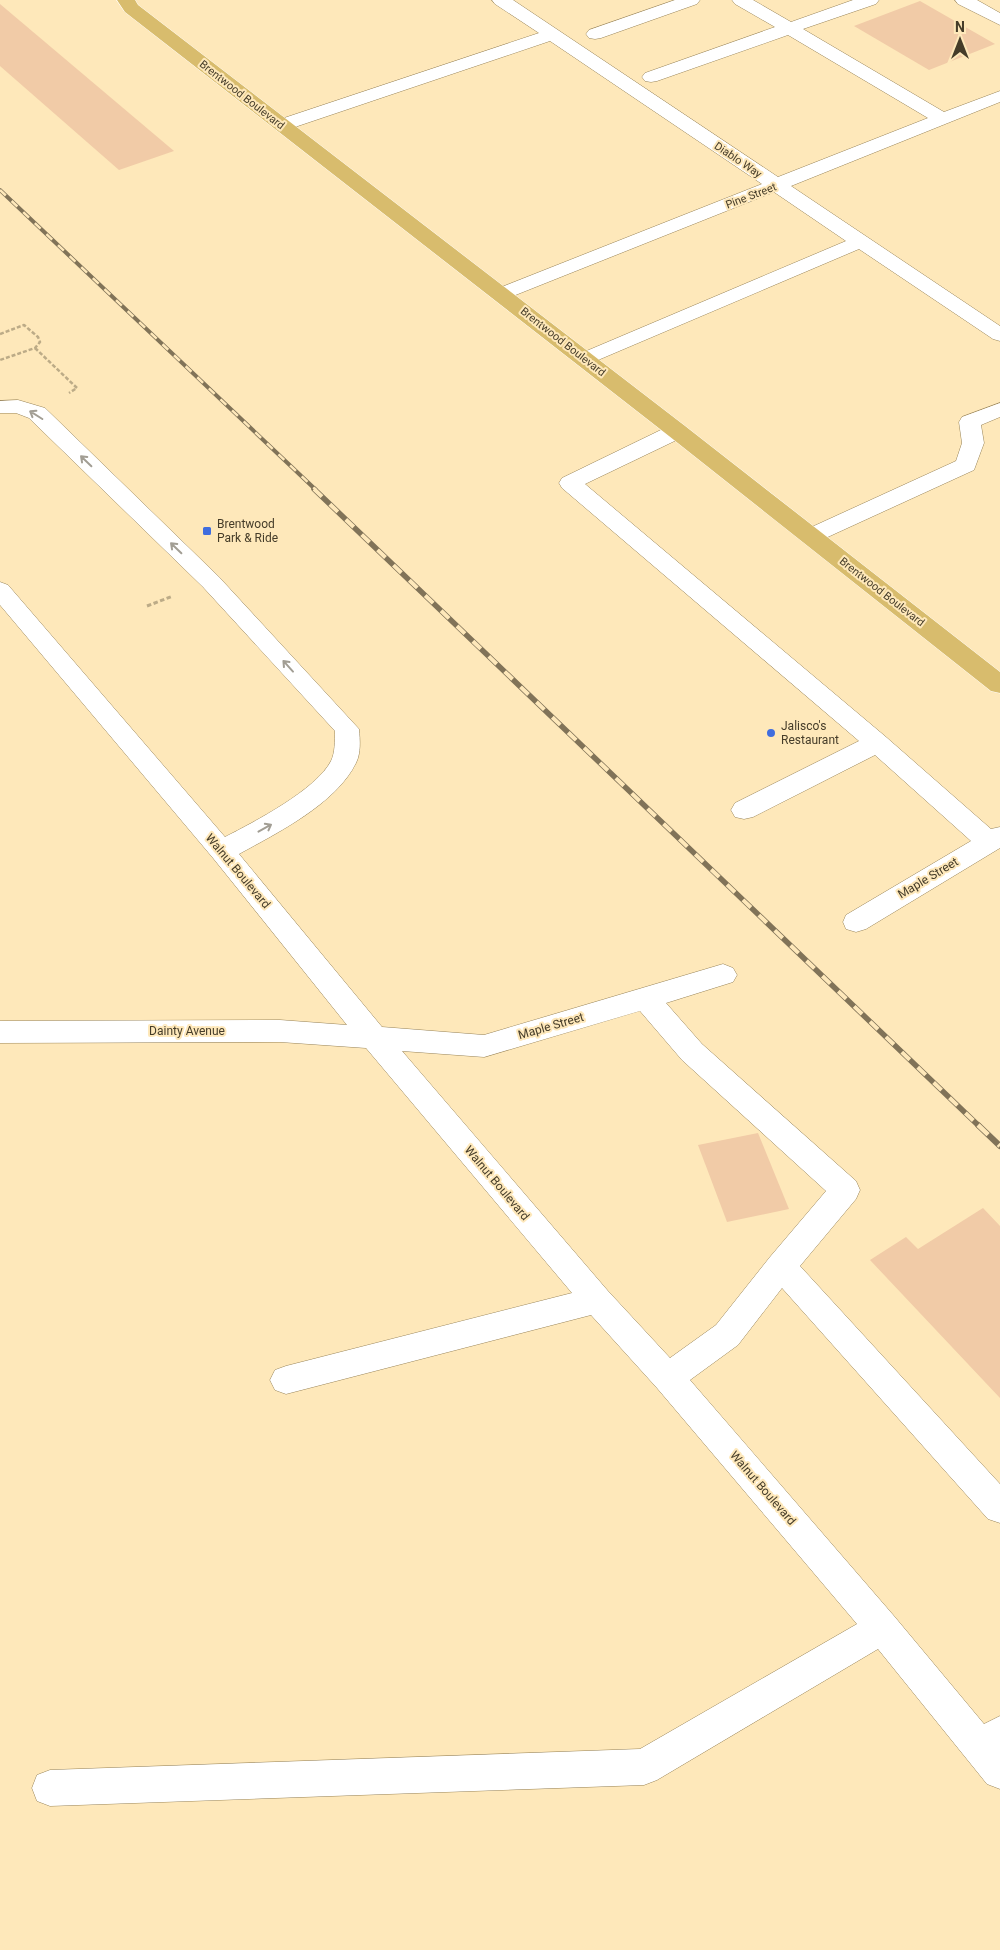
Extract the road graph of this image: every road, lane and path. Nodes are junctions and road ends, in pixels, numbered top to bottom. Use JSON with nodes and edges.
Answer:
{"nodes":[{"id":1,"x":126,"y":0,"type":"edge"},
{"id":2,"x":501,"y":0,"type":"edge"},
{"id":3,"x":691,"y":0,"type":"edge"},
{"id":4,"x":741,"y":0,"type":"edge"},
{"id":5,"x":870,"y":0,"type":"edge"},
{"id":6,"x":964,"y":0,"type":"edge"},
{"id":7,"x":1000,"y":20,"type":"edge"},
{"id":8,"x":790,"y":28,"type":"junction"},
{"id":9,"x":595,"y":34,"type":"dead end"},
{"id":10,"x":551,"y":35,"type":"junction"},
{"id":11,"x":652,"y":77,"type":"dead end"},
{"id":12,"x":1000,"y":96,"type":"edge"},
{"id":13,"x":943,"y":119,"type":"junction"},
{"id":14,"x":282,"y":125,"type":"junction"},
{"id":15,"x":777,"y":186,"type":"junction"},
{"id":16,"x":862,"y":241,"type":"junction"},
{"id":17,"x":501,"y":294,"type":"junction"},
{"id":18,"x":0,"y":334,"type":"edge"},
{"id":19,"x":1000,"y":335,"type":"edge"},
{"id":20,"x":0,"y":356,"type":"edge"},
{"id":21,"x":584,"y":359,"type":"junction"},
{"id":22,"x":2,"y":360,"type":"edge"},
{"id":23,"x":0,"y":407,"type":"edge"},
{"id":24,"x":1000,"y":409,"type":"edge"},
{"id":25,"x":677,"y":431,"type":"junction"},
{"id":26,"x":811,"y":536,"type":"junction"},
{"id":27,"x":0,"y":590,"type":"edge"},
{"id":28,"x":1000,"y":685,"type":"edge"},
{"id":29,"x":877,"y":743,"type":"junction"},
{"id":30,"x":744,"y":810,"type":"dead end"},
{"id":31,"x":994,"y":839,"type":"edge"},
{"id":32,"x":222,"y":851,"type":"junction"},
{"id":33,"x":856,"y":922,"type":"dead end"},
{"id":34,"x":723,"y":975,"type":"dead end"},
{"id":35,"x":646,"y":999,"type":"junction"},
{"id":36,"x":0,"y":1032,"type":"edge"},
{"id":37,"x":374,"y":1038,"type":"junction"},
{"id":38,"x":781,"y":1266,"type":"junction"},
{"id":39,"x":597,"y":1300,"type":"junction"},
{"id":40,"x":668,"y":1378,"type":"junction"},
{"id":41,"x":286,"y":1380,"type":"dead end"},
{"id":42,"x":1000,"y":1508,"type":"edge"},
{"id":43,"x":882,"y":1628,"type":"junction"},
{"id":44,"x":994,"y":1751,"type":"edge"},
{"id":45,"x":50,"y":1788,"type":"dead end"}],
"edges":[{"from":1,"to":14,"type":"main road","name":"Brentwood Boulevard"},
{"from":2,"to":10,"type":"street","name":"Diablo Way"},
{"from":3,"to":9,"type":"street"},
{"from":4,"to":8,"type":"street"},
{"from":5,"to":8,"type":"street"},
{"from":6,"to":7,"type":"street"},
{"from":8,"to":11,"type":"street"},
{"from":8,"to":13,"type":"street"},
{"from":10,"to":14,"type":"street"},
{"from":10,"to":15,"type":"street","name":"Diablo Way"},
{"from":12,"to":13,"type":"street","name":"Pine Street"},
{"from":13,"to":15,"type":"street","name":"Pine Street"},
{"from":14,"to":17,"type":"main road","name":"Brentwood Boulevard"},
{"from":15,"to":16,"type":"street","name":"Diablo Way"},
{"from":15,"to":17,"type":"street","name":"Pine Street"},
{"from":16,"to":19,"type":"street","name":"Diablo Way"},
{"from":16,"to":21,"type":"street"},
{"from":17,"to":21,"type":"main road","name":"Brentwood Boulevard"},
{"from":18,"to":22,"type":"path"},
{"from":20,"to":22,"type":"path"},
{"from":21,"to":25,"type":"main road","name":"Brentwood Boulevard"},
{"from":32,"to":23,"type":"street","one_way":true},
{"from":24,"to":26,"type":"street"},
{"from":25,"to":26,"type":"main road","name":"Brentwood Boulevard"},
{"from":25,"to":29,"type":"street"},
{"from":26,"to":28,"type":"main road","name":"Brentwood Boulevard"},
{"from":27,"to":32,"type":"street","name":"Walnut Boulevard"},
{"from":29,"to":30,"type":"street"},
{"from":29,"to":31,"type":"street"},
{"from":31,"to":33,"type":"street","name":"Maple Street"},
{"from":32,"to":37,"type":"street","name":"Walnut Boulevard"},
{"from":34,"to":35,"type":"street","name":"Maple Street"},
{"from":35,"to":37,"type":"street","name":"Maple Street"},
{"from":35,"to":38,"type":"street"},
{"from":36,"to":37,"type":"street","name":"Dainty Avenue"},
{"from":37,"to":39,"type":"street","name":"Walnut Boulevard"},
{"from":38,"to":40,"type":"street"},
{"from":38,"to":42,"type":"street"},
{"from":39,"to":40,"type":"street","name":"Walnut Boulevard"},
{"from":39,"to":41,"type":"street"},
{"from":40,"to":43,"type":"street","name":"Walnut Boulevard"},
{"from":43,"to":44,"type":"street","name":"Walnut Boulevard"},
{"from":43,"to":45,"type":"street"}]}
